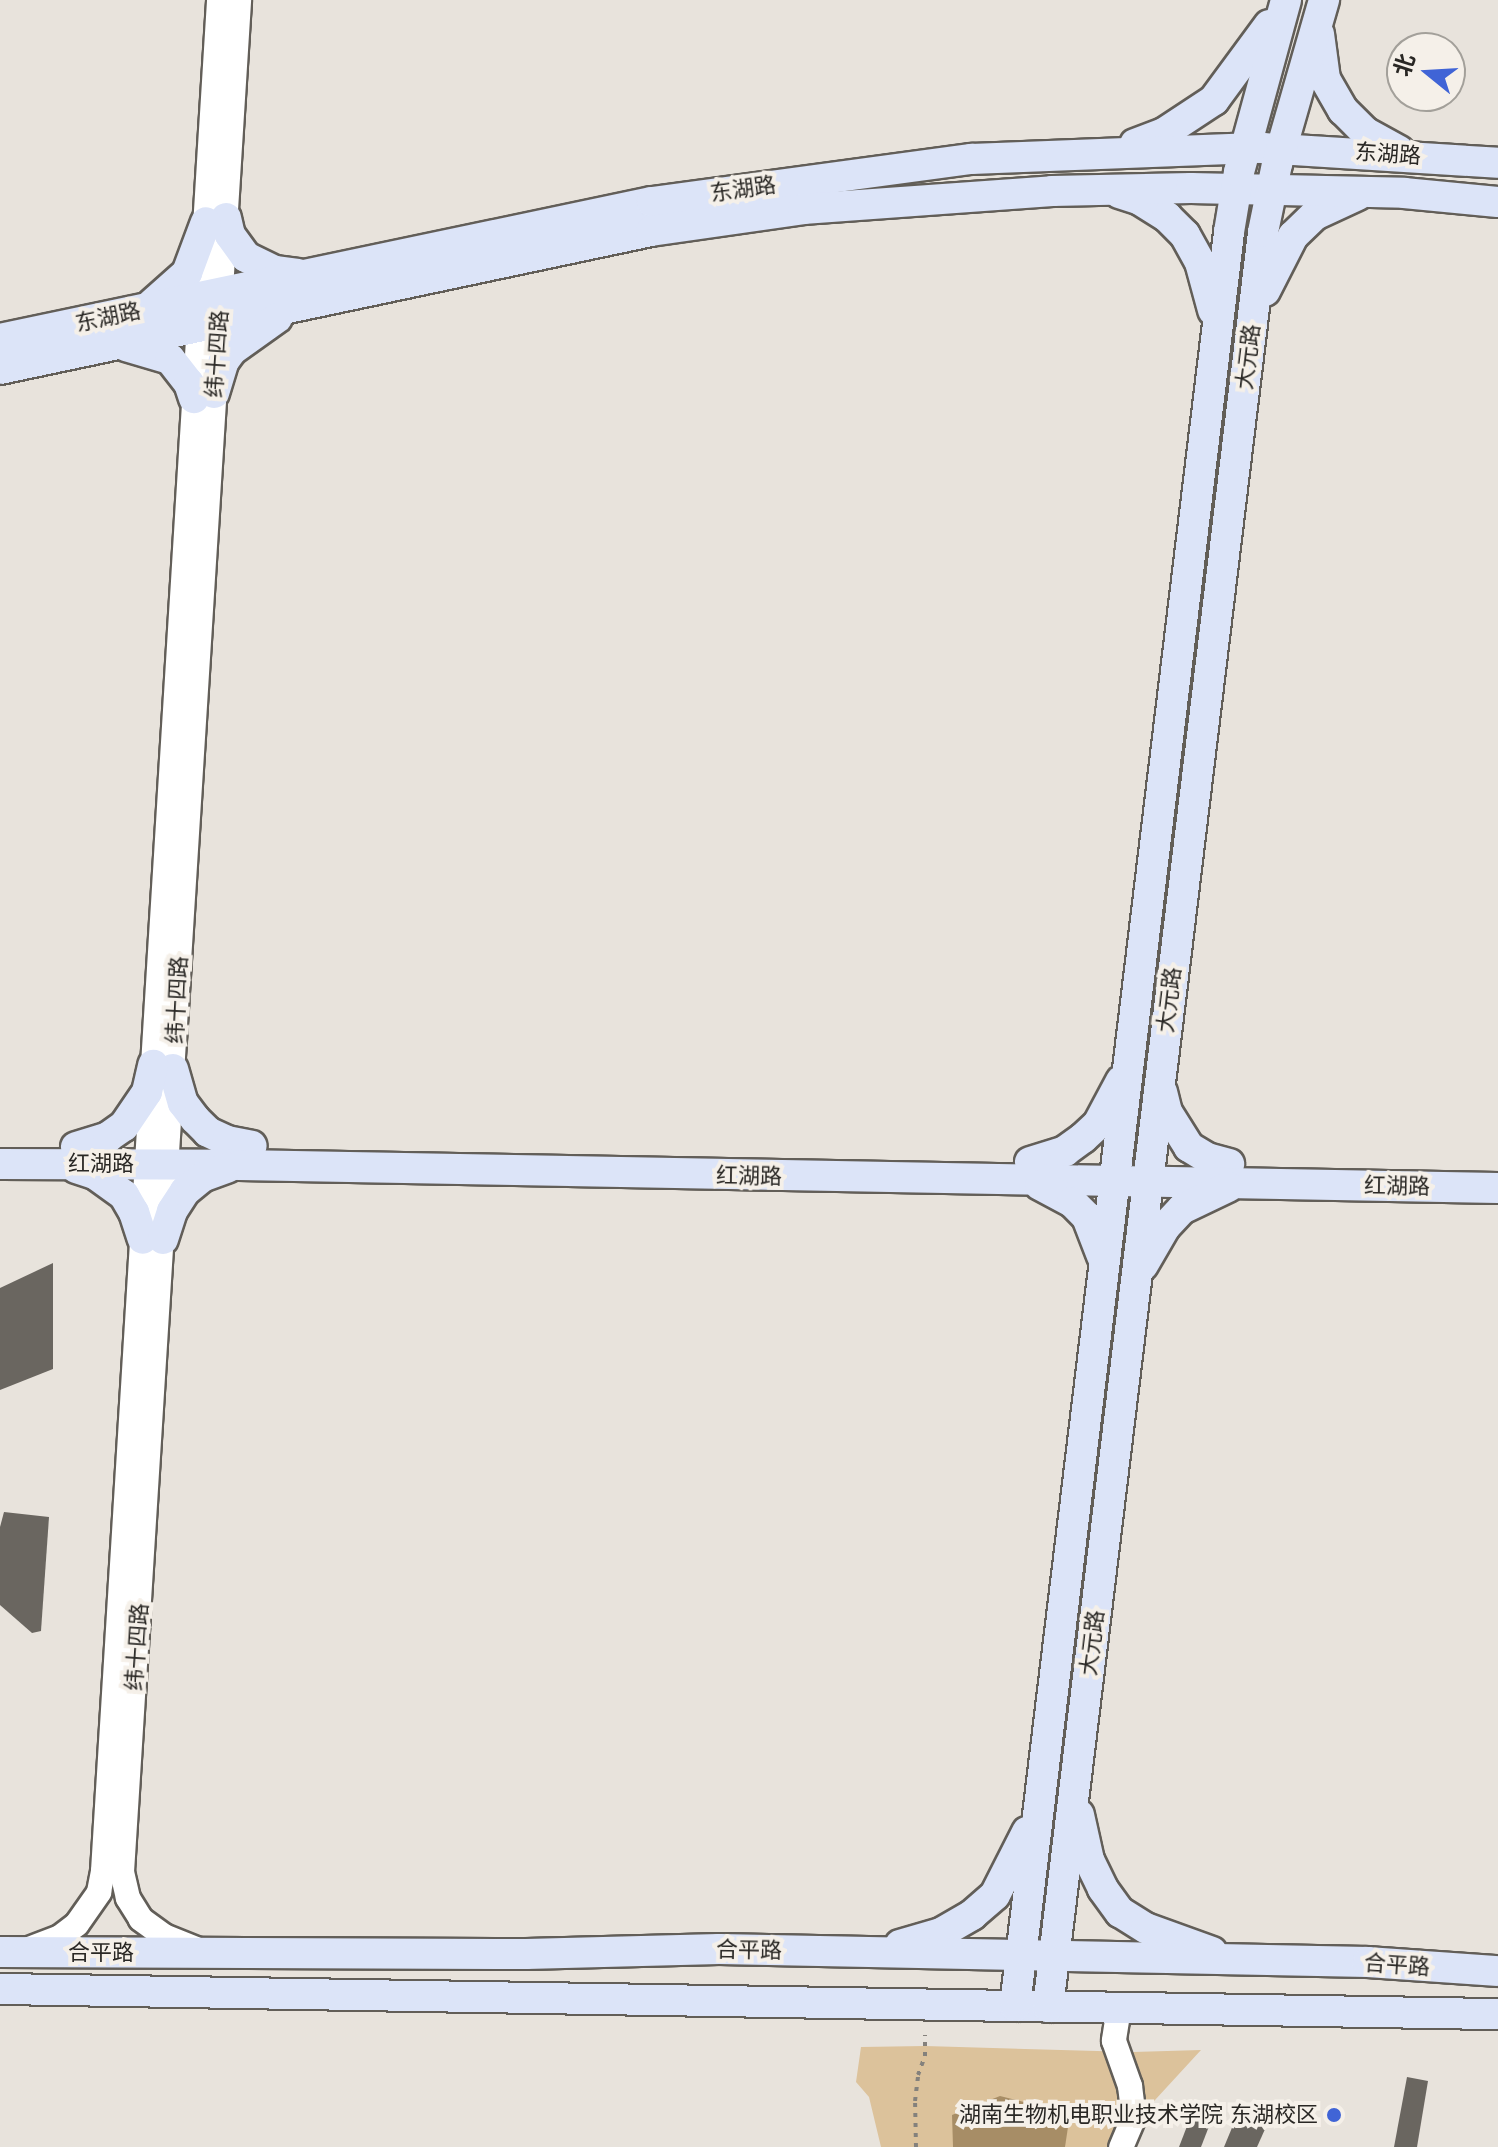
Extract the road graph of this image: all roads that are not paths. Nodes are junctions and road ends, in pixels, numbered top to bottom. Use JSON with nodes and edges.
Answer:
{"nodes":[{"id":1,"x":219,"y":0,"type":"edge"},
{"id":2,"x":239,"y":0,"type":"edge"},
{"id":3,"x":1286,"y":0,"type":"edge"},
{"id":4,"x":1322,"y":8,"type":"edge"},
{"id":5,"x":1244,"y":148,"type":"junction"},
{"id":6,"x":1282,"y":148,"type":"junction"},
{"id":7,"x":1109,"y":152,"type":"junction"},
{"id":8,"x":1421,"y":156,"type":"junction"},
{"id":9,"x":1498,"y":163,"type":"edge"},
{"id":10,"x":1236,"y":188,"type":"junction"},
{"id":11,"x":1272,"y":189,"type":"junction"},
{"id":12,"x":1109,"y":190,"type":"junction"},
{"id":13,"x":1370,"y":191,"type":"junction"},
{"id":14,"x":1430,"y":195,"type":"junction"},
{"id":15,"x":1498,"y":202,"type":"edge"},
{"id":16,"x":216,"y":220,"type":"junction"},
{"id":17,"x":312,"y":274,"type":"junction"},
{"id":18,"x":211,"y":295,"type":"junction"},
{"id":19,"x":294,"y":308,"type":"junction"},
{"id":20,"x":144,"y":309,"type":"junction"},
{"id":21,"x":209,"y":326,"type":"junction"},
{"id":22,"x":1217,"y":329,"type":"junction"},
{"id":23,"x":1250,"y":334,"type":"junction"},
{"id":24,"x":0,"y":339,"type":"edge"},
{"id":25,"x":116,"y":345,"type":"junction"},
{"id":26,"x":0,"y":369,"type":"edge"},
{"id":27,"x":204,"y":396,"type":"junction"},
{"id":28,"x":1130,"y":1057,"type":"junction"},
{"id":29,"x":163,"y":1067,"type":"junction"},
{"id":30,"x":1161,"y":1069,"type":"junction"},
{"id":31,"x":0,"y":1146,"type":"edge"},
{"id":32,"x":65,"y":1156,"type":"junction"},
{"id":33,"x":158,"y":1156,"type":"junction"},
{"id":34,"x":245,"y":1156,"type":"junction"},
{"id":35,"x":0,"y":1164,"type":"edge"},
{"id":36,"x":1498,"y":1168,"type":"edge"},
{"id":37,"x":1030,"y":1172,"type":"junction"},
{"id":38,"x":1116,"y":1173,"type":"junction"},
{"id":39,"x":1149,"y":1173,"type":"junction"},
{"id":40,"x":1235,"y":1174,"type":"junction"},
{"id":41,"x":1498,"y":1188,"type":"edge"},
{"id":42,"x":153,"y":1239,"type":"junction"},
{"id":43,"x":1104,"y":1270,"type":"junction"},
{"id":44,"x":1135,"y":1286,"type":"junction"},
{"id":45,"x":1041,"y":1788,"type":"junction"},
{"id":46,"x":1074,"y":1790,"type":"junction"},
{"id":47,"x":10,"y":1952,"type":"edge"},
{"id":48,"x":863,"y":1953,"type":"junction"},
{"id":49,"x":210,"y":1954,"type":"junction"},
{"id":50,"x":1021,"y":1957,"type":"junction"},
{"id":51,"x":1054,"y":1958,"type":"junction"},
{"id":52,"x":1236,"y":1960,"type":"junction"},
{"id":53,"x":1498,"y":1971,"type":"edge"},
{"id":54,"x":0,"y":1989,"type":"edge"},
{"id":55,"x":1015,"y":2006,"type":"junction"},
{"id":56,"x":1048,"y":2007,"type":"junction"},
{"id":57,"x":1119,"y":2008,"type":"junction"},
{"id":58,"x":1498,"y":2014,"type":"edge"},
{"id":59,"x":1121,"y":2147,"type":"edge"}],
"edges":[{"from":1,"to":16,"type":"street","name":"纬十四路"},
{"from":2,"to":16,"type":"street","name":"纬十四路"},
{"from":3,"to":5,"type":"main road","name":"大元路"},
{"from":3,"to":7,"type":"main road"},
{"from":4,"to":6,"type":"main road","name":"大元路"},
{"from":4,"to":8,"type":"main road"},
{"from":5,"to":6,"type":"main road","name":"东湖路"},
{"from":5,"to":7,"type":"main road","name":"东湖路"},
{"from":5,"to":10,"type":"main road","name":"大元路"},
{"from":6,"to":8,"type":"main road","name":"东湖路"},
{"from":6,"to":11,"type":"main road","name":"大元路"},
{"from":7,"to":12,"type":"main road"},
{"from":7,"to":17,"type":"main road","name":"东湖路"},
{"from":8,"to":9,"type":"main road","name":"东湖路"},
{"from":8,"to":14,"type":"main road"},
{"from":10,"to":11,"type":"main road","name":"东湖路"},
{"from":10,"to":12,"type":"main road","name":"东湖路"},
{"from":10,"to":22,"type":"main road","name":"大元路"},
{"from":11,"to":13,"type":"main road","name":"东湖路"},
{"from":11,"to":23,"type":"main road","name":"大元路"},
{"from":12,"to":19,"type":"main road","name":"东湖路"},
{"from":12,"to":22,"type":"main road"},
{"from":13,"to":14,"type":"main road","name":"东湖路"},
{"from":13,"to":23,"type":"main road"},
{"from":14,"to":15,"type":"main road","name":"东湖路"},
{"from":16,"to":17,"type":"main road"},
{"from":16,"to":18,"type":"street","name":"纬十四路"},
{"from":16,"to":20,"type":"main road"},
{"from":17,"to":18,"type":"main road","name":"东湖路"},
{"from":18,"to":20,"type":"main road","name":"东湖路"},
{"from":18,"to":21,"type":"street","name":"纬十四路"},
{"from":19,"to":21,"type":"main road","name":"东湖路"},
{"from":19,"to":27,"type":"main road"},
{"from":20,"to":24,"type":"main road","name":"东湖路"},
{"from":21,"to":25,"type":"main road","name":"东湖路"},
{"from":21,"to":27,"type":"street","name":"纬十四路"},
{"from":22,"to":28,"type":"main road","name":"大元路"},
{"from":23,"to":30,"type":"main road","name":"大元路"},
{"from":25,"to":26,"type":"main road","name":"东湖路"},
{"from":25,"to":27,"type":"main road"},
{"from":27,"to":29,"type":"street","name":"纬十四路"},
{"from":28,"to":37,"type":"main road"},
{"from":28,"to":38,"type":"main road","name":"大元路"},
{"from":29,"to":32,"type":"main road"},
{"from":29,"to":33,"type":"street","name":"纬十四路"},
{"from":29,"to":34,"type":"main road"},
{"from":30,"to":39,"type":"main road","name":"大元路"},
{"from":30,"to":40,"type":"main road"},
{"from":31,"to":32,"type":"main road","name":"红湖路"},
{"from":32,"to":33,"type":"main road","name":"红湖路"},
{"from":32,"to":35,"type":"main road","name":"红湖路"},
{"from":32,"to":42,"type":"main road"},
{"from":33,"to":34,"type":"main road","name":"红湖路"},
{"from":33,"to":42,"type":"street","name":"纬十四路"},
{"from":34,"to":37,"type":"main road","name":"红湖路"},
{"from":34,"to":42,"type":"main road"},
{"from":36,"to":40,"type":"main road","name":"红湖路"},
{"from":37,"to":38,"type":"main road","name":"红湖路"},
{"from":37,"to":43,"type":"main road"},
{"from":38,"to":39,"type":"main road","name":"红湖路"},
{"from":38,"to":43,"type":"main road","name":"大元路"},
{"from":39,"to":40,"type":"main road","name":"红湖路"},
{"from":39,"to":44,"type":"main road","name":"大元路"},
{"from":40,"to":41,"type":"main road","name":"红湖路"},
{"from":40,"to":44,"type":"main road"},
{"from":42,"to":47,"type":"street","name":"纬十四路"},
{"from":42,"to":49,"type":"street","name":"纬十四路"},
{"from":43,"to":45,"type":"main road","name":"大元路"},
{"from":44,"to":46,"type":"main road","name":"大元路"},
{"from":45,"to":48,"type":"main road"},
{"from":45,"to":50,"type":"main road","name":"大元路"},
{"from":46,"to":51,"type":"main road","name":"大元路"},
{"from":46,"to":52,"type":"main road"},
{"from":47,"to":49,"type":"main road","name":"合平路"},
{"from":48,"to":49,"type":"main road","name":"合平路"},
{"from":48,"to":50,"type":"main road","name":"合平路"},
{"from":50,"to":51,"type":"main road","name":"合平路"},
{"from":50,"to":55,"type":"main road","name":"大元路"},
{"from":51,"to":52,"type":"main road","name":"合平路"},
{"from":51,"to":56,"type":"main road","name":"大元路"},
{"from":52,"to":53,"type":"main road","name":"合平路"},
{"from":54,"to":55,"type":"main road","name":"合平路"},
{"from":55,"to":56,"type":"main road","name":"合平路"},
{"from":56,"to":57,"type":"main road","name":"合平路"},
{"from":57,"to":58,"type":"main road","name":"合平路"},
{"from":57,"to":59,"type":"street"}]}
